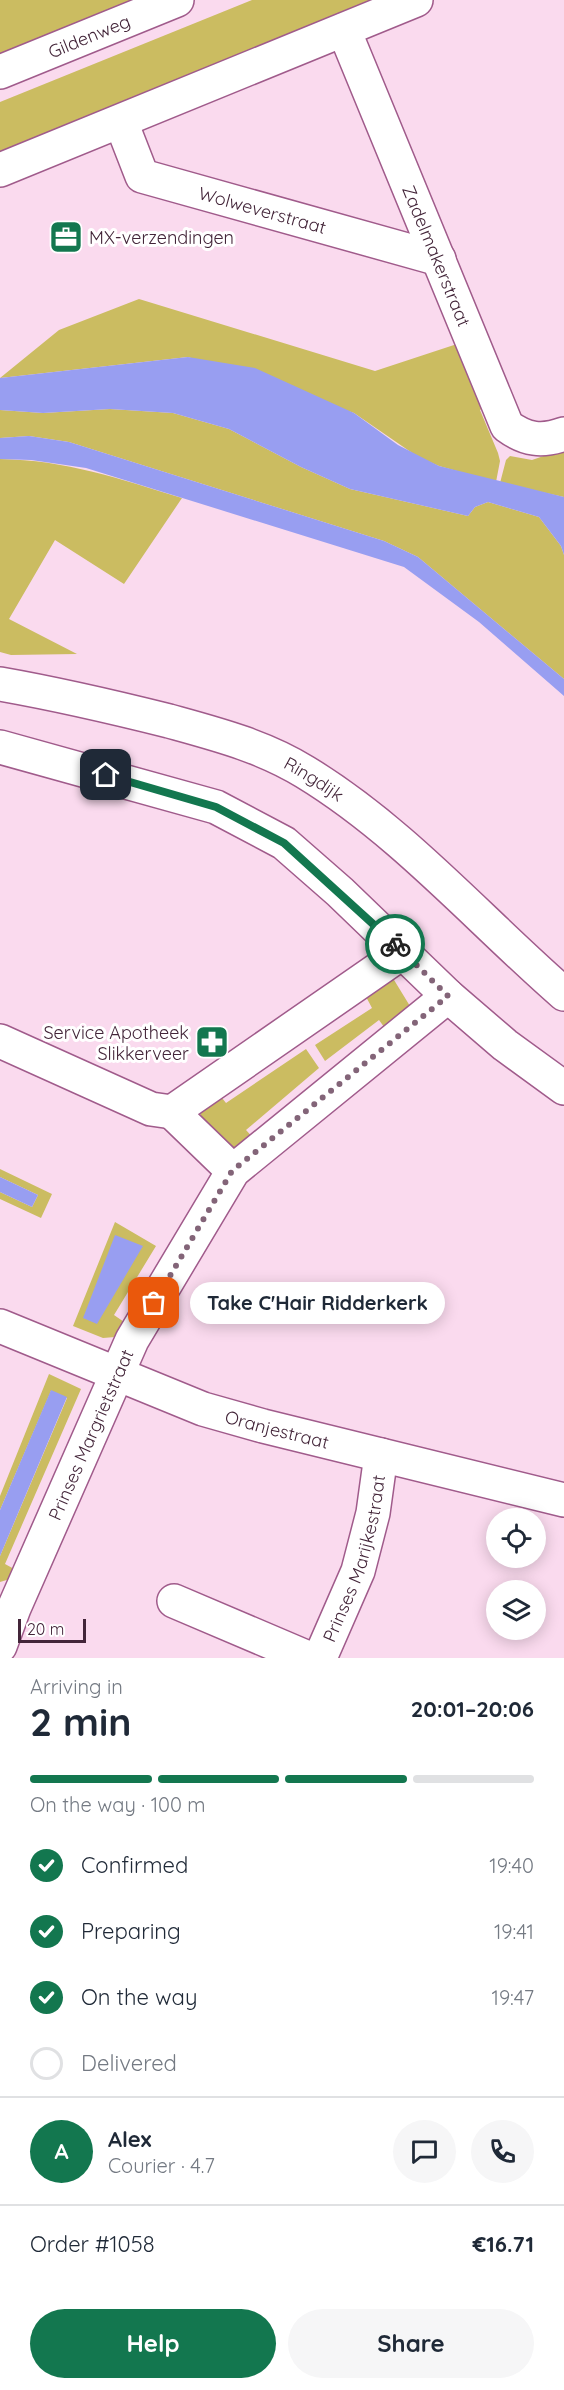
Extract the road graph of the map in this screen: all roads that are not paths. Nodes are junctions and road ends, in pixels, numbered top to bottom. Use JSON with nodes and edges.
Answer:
{"nodes":[{"id":1,"x":177,"y":0,"type":"edge"},
{"id":2,"x":416,"y":0,"type":"edge"},
{"id":3,"x":344,"y":30,"type":"junction"},
{"id":4,"x":0,"y":72,"type":"edge"},
{"id":5,"x":121,"y":122,"type":"junction"},
{"id":6,"x":0,"y":170,"type":"edge"},
{"id":7,"x":439,"y":259,"type":"junction"},
{"id":8,"x":564,"y":434,"type":"edge"},
{"id":9,"x":0,"y":684,"type":"edge"},
{"id":10,"x":0,"y":747,"type":"edge"},
{"id":11,"x":403,"y":952,"type":"junction"},
{"id":12,"x":564,"y":994,"type":"edge"},
{"id":13,"x":448,"y":996,"type":"junction"},
{"id":14,"x":0,"y":1041,"type":"edge"},
{"id":15,"x":564,"y":1088,"type":"edge"},
{"id":16,"x":172,"y":1112,"type":"junction"},
{"id":17,"x":232,"y":1171,"type":"junction"},
{"id":18,"x":0,"y":1326,"type":"edge"},
{"id":19,"x":116,"y":1375,"type":"junction"},
{"id":20,"x":381,"y":1455,"type":"junction"},
{"id":21,"x":564,"y":1500,"type":"edge"},
{"id":22,"x":174,"y":1601,"type":"dead end"},
{"id":23,"x":7,"y":1605,"type":"edge"},
{"id":24,"x":0,"y":1646,"type":"edge"},
{"id":25,"x":308,"y":1658,"type":"edge"},
{"id":26,"x":320,"y":1658,"type":"edge"}],
"edges":[{"from":1,"to":4,"type":"street","name":"Gildenweg"},
{"from":2,"to":3,"type":"street"},
{"from":3,"to":5,"type":"street"},
{"from":3,"to":7,"type":"street","name":"Zadelmakerstraat"},
{"from":5,"to":6,"type":"street"},
{"from":5,"to":7,"type":"street","name":"Wolweverstraat"},
{"from":7,"to":8,"type":"street","name":"Zadelmakerstraat"},
{"from":9,"to":12,"type":"street","name":"Ringdijk"},
{"from":10,"to":11,"type":"street"},
{"from":11,"to":13,"type":"street"},
{"from":11,"to":16,"type":"street"},
{"from":13,"to":15,"type":"street"},
{"from":13,"to":17,"type":"street","name":"Prinses Margrietstraat"},
{"from":14,"to":16,"type":"street"},
{"from":16,"to":17,"type":"street"},
{"from":17,"to":19,"type":"street","name":"Prinses Margrietstraat"},
{"from":18,"to":19,"type":"street","name":"Oranjestraat"},
{"from":19,"to":20,"type":"street","name":"Oranjestraat"},
{"from":19,"to":23,"type":"street","name":"Prinses Margrietstraat"},
{"from":20,"to":21,"type":"street","name":"Oranjestraat"},
{"from":20,"to":26,"type":"street","name":"Prinses Marijkestraat"},
{"from":22,"to":25,"type":"street","name":"Prinses Marijkestraat"},
{"from":23,"to":24,"type":"street","name":"Prinses Margrietstraat"}]}
